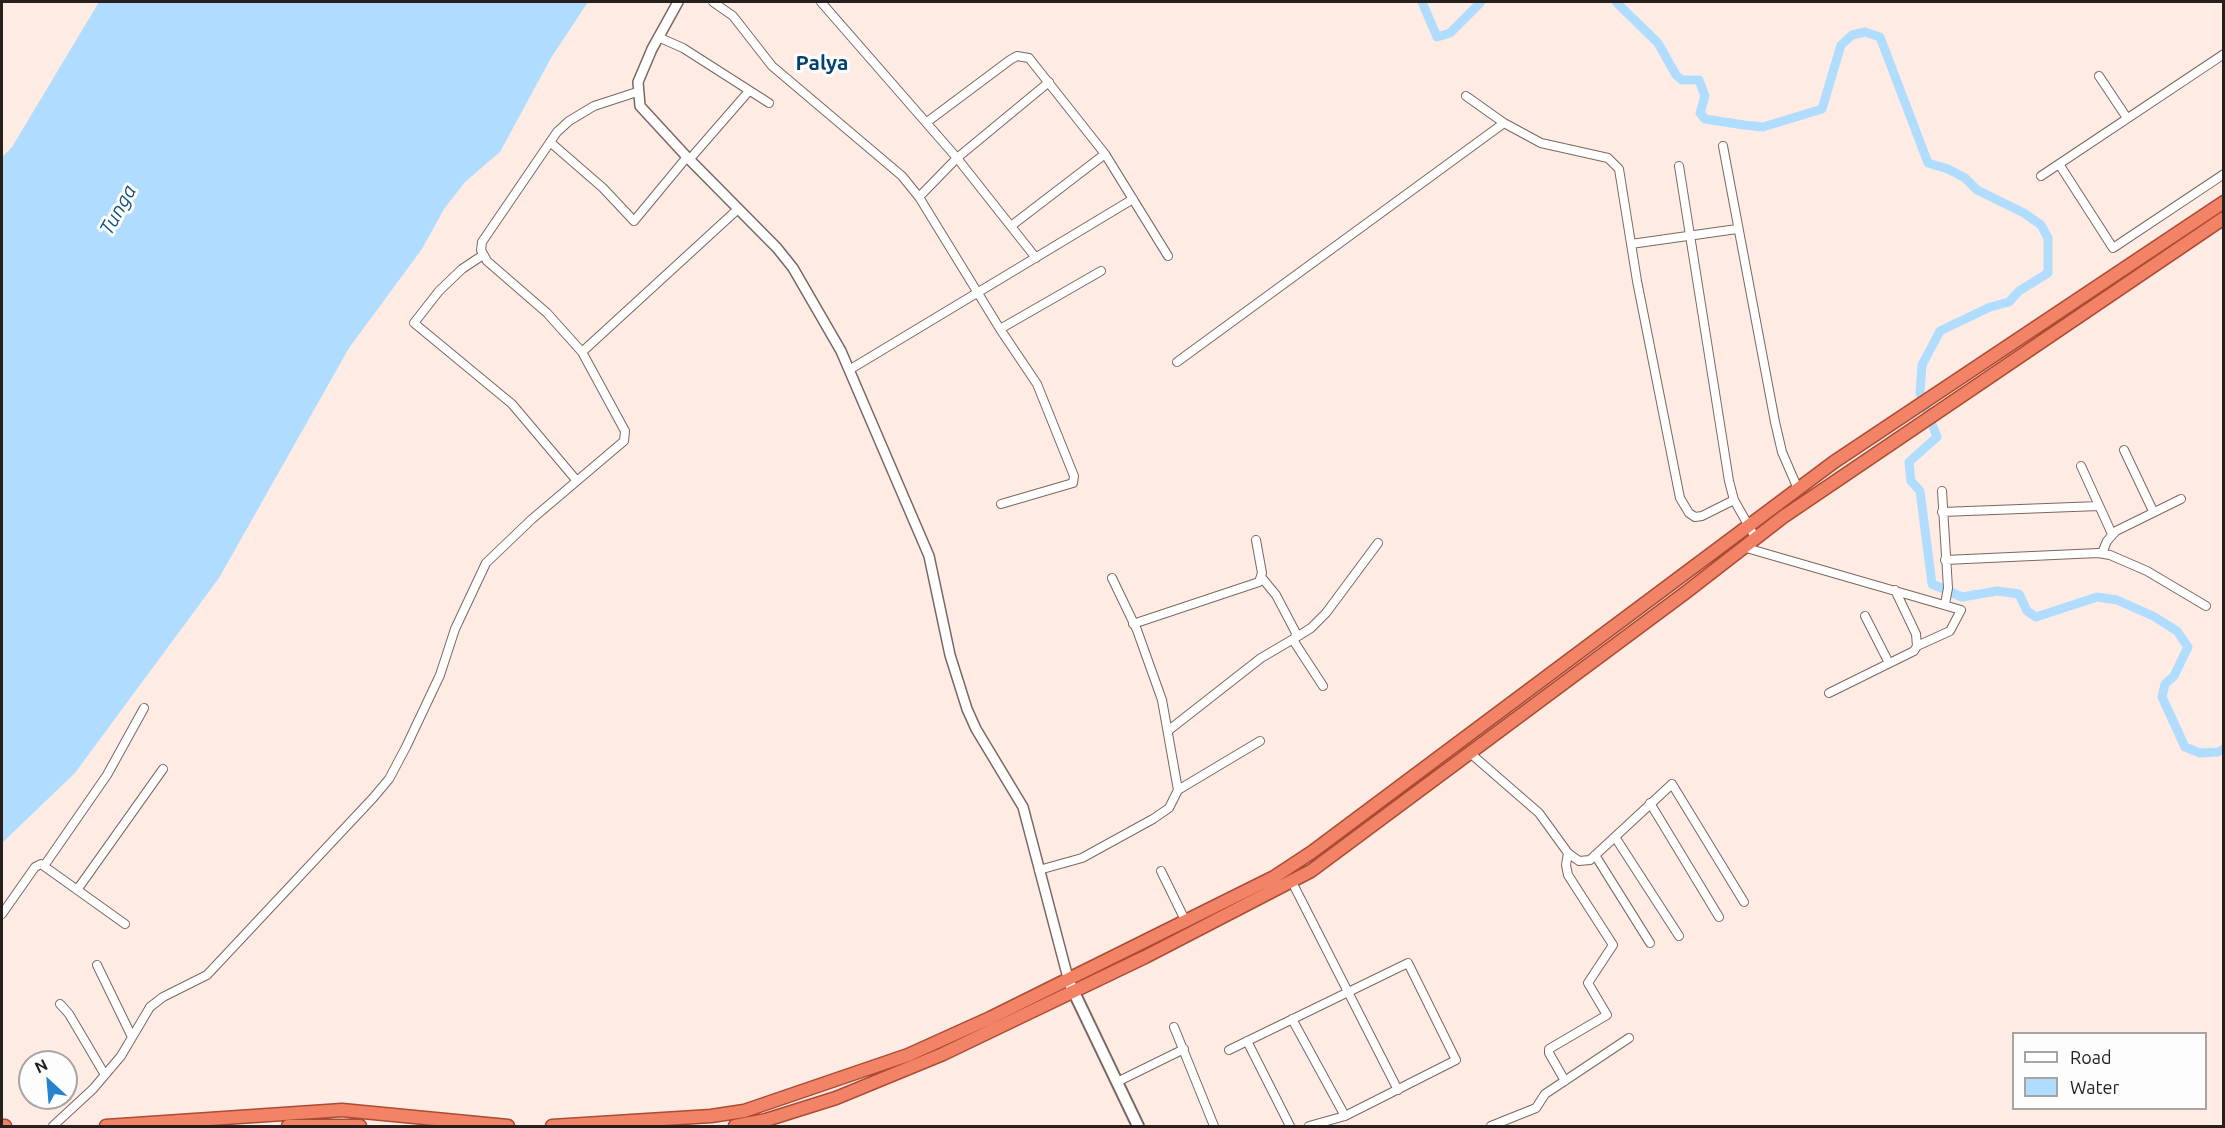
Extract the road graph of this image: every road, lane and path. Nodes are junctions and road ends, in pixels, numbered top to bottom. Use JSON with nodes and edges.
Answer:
{"nodes":[{"id":1,"x":678,"y":2,"type":"edge"},
{"id":2,"x":713,"y":2,"type":"edge"},
{"id":3,"x":821,"y":2,"type":"edge"},
{"id":4,"x":658,"y":38,"type":"junction"},
{"id":5,"x":2223,"y":54,"type":"edge"},
{"id":6,"x":2099,"y":76,"type":"dead end"},
{"id":7,"x":1049,"y":82,"type":"junction"},
{"id":8,"x":749,"y":91,"type":"junction"},
{"id":9,"x":637,"y":92,"type":"junction"},
{"id":10,"x":1466,"y":96,"type":"dead end"},
{"id":11,"x":769,"y":103,"type":"dead end"},
{"id":12,"x":2127,"y":118,"type":"junction"},
{"id":13,"x":927,"y":122,"type":"junction"},
{"id":14,"x":1504,"y":123,"type":"junction"},
{"id":15,"x":550,"y":142,"type":"junction"},
{"id":16,"x":1723,"y":146,"type":"dead end"},
{"id":17,"x":1105,"y":154,"type":"junction"},
{"id":18,"x":957,"y":158,"type":"junction"},
{"id":19,"x":688,"y":159,"type":"junction"},
{"id":20,"x":2059,"y":164,"type":"junction"},
{"id":21,"x":1679,"y":166,"type":"dead end"},
{"id":22,"x":2223,"y":174,"type":"edge"},
{"id":23,"x":2042,"y":176,"type":"dead end"},
{"id":24,"x":919,"y":197,"type":"junction"},
{"id":25,"x":1133,"y":199,"type":"junction"},
{"id":26,"x":2223,"y":202,"type":"edge"},
{"id":27,"x":738,"y":209,"type":"junction"},
{"id":28,"x":2223,"y":218,"type":"edge"},
{"id":29,"x":1011,"y":226,"type":"junction"},
{"id":30,"x":1737,"y":229,"type":"junction"},
{"id":31,"x":1689,"y":237,"type":"junction"},
{"id":32,"x":1631,"y":244,"type":"junction"},
{"id":33,"x":483,"y":255,"type":"junction"},
{"id":34,"x":1168,"y":256,"type":"dead end"},
{"id":35,"x":1036,"y":258,"type":"junction"},
{"id":36,"x":1101,"y":271,"type":"dead end"},
{"id":37,"x":979,"y":291,"type":"junction"},
{"id":38,"x":1000,"y":329,"type":"junction"},
{"id":39,"x":582,"y":352,"type":"junction"},
{"id":40,"x":1177,"y":362,"type":"dead end"},
{"id":41,"x":849,"y":370,"type":"junction"},
{"id":42,"x":2124,"y":450,"type":"dead end"},
{"id":43,"x":2081,"y":466,"type":"dead end"},
{"id":44,"x":577,"y":481,"type":"junction"},
{"id":45,"x":1798,"y":489,"type":"junction"},
{"id":46,"x":1941,"y":491,"type":"dead end"},
{"id":47,"x":2181,"y":499,"type":"dead end"},
{"id":48,"x":1734,"y":500,"type":"junction"},
{"id":49,"x":1001,"y":504,"type":"dead end"},
{"id":50,"x":2099,"y":506,"type":"junction"},
{"id":51,"x":2153,"y":511,"type":"junction"},
{"id":52,"x":1942,"y":512,"type":"junction"},
{"id":53,"x":1752,"y":532,"type":"junction"},
{"id":54,"x":2112,"y":534,"type":"junction"},
{"id":55,"x":1256,"y":540,"type":"dead end"},
{"id":56,"x":1378,"y":543,"type":"dead end"},
{"id":57,"x":1743,"y":547,"type":"junction"},
{"id":58,"x":2102,"y":553,"type":"junction"},
{"id":59,"x":1945,"y":560,"type":"junction"},
{"id":60,"x":1262,"y":578,"type":"junction"},
{"id":61,"x":1112,"y":579,"type":"dead end"},
{"id":62,"x":1895,"y":590,"type":"junction"},
{"id":63,"x":1947,"y":596,"type":"junction"},
{"id":64,"x":2206,"y":606,"type":"dead end"},
{"id":65,"x":1865,"y":616,"type":"dead end"},
{"id":66,"x":1133,"y":624,"type":"junction"},
{"id":67,"x":1294,"y":639,"type":"junction"},
{"id":68,"x":1917,"y":646,"type":"junction"},
{"id":69,"x":1889,"y":663,"type":"junction"},
{"id":70,"x":1323,"y":687,"type":"dead end"},
{"id":71,"x":1829,"y":693,"type":"dead end"},
{"id":72,"x":144,"y":708,"type":"dead end"},
{"id":73,"x":1170,"y":730,"type":"junction"},
{"id":74,"x":1260,"y":741,"type":"dead end"},
{"id":75,"x":1470,"y":753,"type":"junction"},
{"id":76,"x":163,"y":769,"type":"dead end"},
{"id":77,"x":1178,"y":790,"type":"junction"},
{"id":78,"x":1650,"y":803,"type":"junction"},
{"id":79,"x":1615,"y":837,"type":"junction"},
{"id":80,"x":1569,"y":853,"type":"junction"},
{"id":81,"x":1595,"y":855,"type":"junction"},
{"id":82,"x":44,"y":866,"type":"junction"},
{"id":83,"x":1039,"y":870,"type":"junction"},
{"id":84,"x":1161,"y":871,"type":"dead end"},
{"id":85,"x":1292,"y":882,"type":"junction"},
{"id":86,"x":77,"y":890,"type":"junction"},
{"id":87,"x":1744,"y":902,"type":"dead end"},
{"id":88,"x":2,"y":914,"type":"edge"},
{"id":89,"x":1719,"y":917,"type":"dead end"},
{"id":90,"x":1185,"y":920,"type":"junction"},
{"id":91,"x":125,"y":924,"type":"dead end"},
{"id":92,"x":1679,"y":936,"type":"dead end"},
{"id":93,"x":1650,"y":944,"type":"dead end"},
{"id":94,"x":96,"y":965,"type":"dead end"},
{"id":95,"x":1068,"y":978,"type":"junction"},
{"id":96,"x":1072,"y":991,"type":"junction"},
{"id":97,"x":1347,"y":992,"type":"junction"},
{"id":98,"x":60,"y":1004,"type":"dead end"},
{"id":99,"x":1293,"y":1019,"type":"junction"},
{"id":100,"x":1174,"y":1027,"type":"dead end"},
{"id":101,"x":132,"y":1037,"type":"junction"},
{"id":102,"x":1629,"y":1038,"type":"dead end"},
{"id":103,"x":1247,"y":1041,"type":"junction"},
{"id":104,"x":1184,"y":1049,"type":"junction"},
{"id":105,"x":1229,"y":1050,"type":"dead end"},
{"id":106,"x":105,"y":1075,"type":"junction"},
{"id":107,"x":1565,"y":1081,"type":"junction"},
{"id":108,"x":1117,"y":1082,"type":"junction"},
{"id":109,"x":1398,"y":1090,"type":"junction"},
{"id":110,"x":744,"y":1111,"type":"junction"},
{"id":111,"x":1344,"y":1116,"type":"junction"},
{"id":112,"x":741,"y":1125,"type":"edge"},
{"id":113,"x":53,"y":1126,"type":"edge"},
{"id":114,"x":106,"y":1126,"type":"edge"},
{"id":115,"x":288,"y":1126,"type":"edge"},
{"id":116,"x":324,"y":1126,"type":"edge"},
{"id":117,"x":360,"y":1126,"type":"edge"},
{"id":118,"x":508,"y":1126,"type":"edge"},
{"id":119,"x":552,"y":1126,"type":"edge"},
{"id":120,"x":1138,"y":1126,"type":"edge"},
{"id":121,"x":1214,"y":1126,"type":"edge"},
{"id":122,"x":1290,"y":1126,"type":"edge"},
{"id":123,"x":1309,"y":1126,"type":"edge"},
{"id":124,"x":1491,"y":1126,"type":"edge"}],
"edges":[{"from":1,"to":4,"type":"street"},
{"from":2,"to":24,"type":"street"},
{"from":3,"to":13,"type":"street"},
{"from":4,"to":8,"type":"street"},
{"from":4,"to":9,"type":"street"},
{"from":5,"to":12,"type":"street"},
{"from":6,"to":12,"type":"street"},
{"from":7,"to":13,"type":"street"},
{"from":7,"to":17,"type":"street"},
{"from":7,"to":18,"type":"street"},
{"from":8,"to":11,"type":"street"},
{"from":8,"to":19,"type":"street"},
{"from":9,"to":15,"type":"street"},
{"from":9,"to":19,"type":"street"},
{"from":10,"to":14,"type":"street"},
{"from":12,"to":20,"type":"street"},
{"from":13,"to":18,"type":"street"},
{"from":14,"to":32,"type":"street"},
{"from":14,"to":40,"type":"street"},
{"from":15,"to":19,"type":"street"},
{"from":15,"to":33,"type":"street"},
{"from":16,"to":30,"type":"street"},
{"from":17,"to":25,"type":"street"},
{"from":17,"to":29,"type":"street"},
{"from":18,"to":24,"type":"street"},
{"from":18,"to":29,"type":"street"},
{"from":19,"to":27,"type":"street"},
{"from":20,"to":22,"type":"street"},
{"from":20,"to":23,"type":"street"},
{"from":21,"to":31,"type":"street"},
{"from":24,"to":37,"type":"street"},
{"from":25,"to":34,"type":"street"},
{"from":25,"to":35,"type":"street"},
{"from":26,"to":45,"type":"highway"},
{"from":27,"to":39,"type":"street"},
{"from":27,"to":41,"type":"street"},
{"from":28,"to":53,"type":"highway"},
{"from":29,"to":35,"type":"street"},
{"from":30,"to":31,"type":"street"},
{"from":30,"to":45,"type":"street"},
{"from":31,"to":32,"type":"street"},
{"from":31,"to":48,"type":"street"},
{"from":32,"to":48,"type":"street"},
{"from":33,"to":39,"type":"street"},
{"from":33,"to":44,"type":"street"},
{"from":35,"to":37,"type":"street"},
{"from":36,"to":38,"type":"street"},
{"from":37,"to":38,"type":"street"},
{"from":37,"to":41,"type":"street"},
{"from":38,"to":49,"type":"street"},
{"from":39,"to":44,"type":"street"},
{"from":41,"to":83,"type":"street"},
{"from":42,"to":51,"type":"street"},
{"from":43,"to":50,"type":"street"},
{"from":44,"to":101,"type":"street"},
{"from":45,"to":53,"type":"highway"},
{"from":46,"to":52,"type":"street"},
{"from":47,"to":51,"type":"street"},
{"from":48,"to":53,"type":"street"},
{"from":50,"to":52,"type":"street"},
{"from":50,"to":54,"type":"street"},
{"from":51,"to":54,"type":"street"},
{"from":52,"to":59,"type":"street"},
{"from":53,"to":57,"type":"highway"},
{"from":53,"to":90,"type":"highway"},
{"from":54,"to":58,"type":"street"},
{"from":55,"to":60,"type":"street"},
{"from":56,"to":67,"type":"street"},
{"from":57,"to":62,"type":"street"},
{"from":57,"to":75,"type":"highway"},
{"from":58,"to":59,"type":"street"},
{"from":58,"to":64,"type":"street"},
{"from":59,"to":63,"type":"street"},
{"from":60,"to":66,"type":"street"},
{"from":60,"to":67,"type":"street"},
{"from":61,"to":66,"type":"street"},
{"from":62,"to":63,"type":"street"},
{"from":62,"to":68,"type":"street"},
{"from":63,"to":68,"type":"street"},
{"from":65,"to":69,"type":"street"},
{"from":66,"to":73,"type":"street"},
{"from":67,"to":70,"type":"street"},
{"from":67,"to":73,"type":"street"},
{"from":68,"to":69,"type":"street"},
{"from":69,"to":71,"type":"street"},
{"from":72,"to":82,"type":"street"},
{"from":73,"to":77,"type":"street"},
{"from":74,"to":77,"type":"street"},
{"from":75,"to":80,"type":"street"},
{"from":75,"to":85,"type":"highway"},
{"from":76,"to":86,"type":"street"},
{"from":77,"to":83,"type":"street"},
{"from":78,"to":79,"type":"street"},
{"from":78,"to":87,"type":"street"},
{"from":78,"to":89,"type":"street"},
{"from":79,"to":81,"type":"street"},
{"from":79,"to":92,"type":"street"},
{"from":80,"to":81,"type":"street"},
{"from":80,"to":107,"type":"street"},
{"from":81,"to":93,"type":"street"},
{"from":82,"to":86,"type":"street"},
{"from":82,"to":88,"type":"street"},
{"from":83,"to":95,"type":"street"},
{"from":84,"to":90,"type":"street"},
{"from":85,"to":96,"type":"highway"},
{"from":85,"to":97,"type":"street"},
{"from":86,"to":91,"type":"street"},
{"from":90,"to":95,"type":"highway"},
{"from":94,"to":101,"type":"street"},
{"from":95,"to":96,"type":"main road"},
{"from":95,"to":110,"type":"highway"},
{"from":96,"to":108,"type":"main road"},
{"from":96,"to":112,"type":"highway"},
{"from":97,"to":99,"type":"street"},
{"from":97,"to":109,"type":"street"},
{"from":97,"to":109,"type":"street"},
{"from":98,"to":106,"type":"street"},
{"from":99,"to":103,"type":"street"},
{"from":99,"to":111,"type":"street"},
{"from":100,"to":104,"type":"street"},
{"from":101,"to":106,"type":"street"},
{"from":102,"to":107,"type":"street"},
{"from":103,"to":105,"type":"street"},
{"from":103,"to":122,"type":"street"},
{"from":104,"to":108,"type":"street"},
{"from":104,"to":121,"type":"street"},
{"from":106,"to":113,"type":"street"},
{"from":107,"to":124,"type":"street"},
{"from":108,"to":120,"type":"main road"},
{"from":109,"to":111,"type":"street"},
{"from":110,"to":112,"type":"highway"},
{"from":110,"to":119,"type":"highway"},
{"from":111,"to":123,"type":"street"},
{"from":114,"to":118,"type":"highway"},
{"from":115,"to":116,"type":"highway"},
{"from":116,"to":117,"type":"highway"}]}
